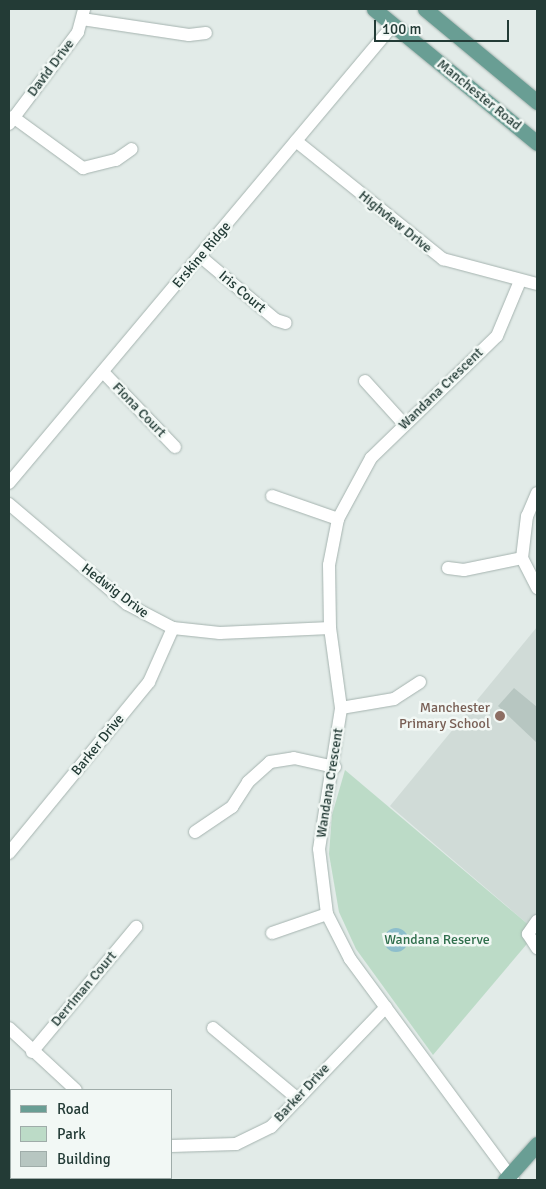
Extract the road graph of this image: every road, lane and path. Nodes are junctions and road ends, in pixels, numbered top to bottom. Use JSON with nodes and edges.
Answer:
{"nodes":[{"id":1,"x":374,"y":9,"type":"edge"},
{"id":2,"x":425,"y":9,"type":"edge"},
{"id":3,"x":83,"y":14,"type":"edge"},
{"id":4,"x":393,"y":25,"type":"junction"},
{"id":5,"x":206,"y":33,"type":"dead end"},
{"id":6,"x":537,"y":102,"type":"edge"},
{"id":7,"x":11,"y":121,"type":"edge"},
{"id":8,"x":296,"y":141,"type":"junction"},
{"id":9,"x":537,"y":143,"type":"edge"},
{"id":10,"x":132,"y":148,"type":"dead end"},
{"id":11,"x":201,"y":257,"type":"junction"},
{"id":12,"x":520,"y":281,"type":"junction"},
{"id":13,"x":537,"y":284,"type":"edge"},
{"id":14,"x":286,"y":323,"type":"dead end"},
{"id":15,"x":103,"y":372,"type":"junction"},
{"id":16,"x":365,"y":381,"type":"dead end"},
{"id":17,"x":404,"y":424,"type":"junction"},
{"id":18,"x":175,"y":447,"type":"dead end"},
{"id":19,"x":9,"y":483,"type":"edge"},
{"id":20,"x":537,"y":493,"type":"edge"},
{"id":21,"x":272,"y":496,"type":"dead end"},
{"id":22,"x":9,"y":504,"type":"edge"},
{"id":23,"x":338,"y":519,"type":"junction"},
{"id":24,"x":522,"y":558,"type":"junction"},
{"id":25,"x":448,"y":568,"type":"dead end"},
{"id":26,"x":537,"y":588,"type":"edge"},
{"id":27,"x":173,"y":628,"type":"junction"},
{"id":28,"x":330,"y":628,"type":"junction"},
{"id":29,"x":420,"y":682,"type":"dead end"},
{"id":30,"x":341,"y":708,"type":"junction"},
{"id":31,"x":335,"y":767,"type":"junction"},
{"id":32,"x":194,"y":832,"type":"dead end"},
{"id":33,"x":9,"y":854,"type":"edge"},
{"id":34,"x":327,"y":914,"type":"junction"},
{"id":35,"x":537,"y":921,"type":"edge"},
{"id":36,"x":136,"y":927,"type":"dead end"},
{"id":37,"x":272,"y":933,"type":"dead end"},
{"id":38,"x":534,"y":945,"type":"edge"},
{"id":39,"x":386,"y":1007,"type":"junction"},
{"id":40,"x":9,"y":1028,"type":"edge"},
{"id":41,"x":213,"y":1028,"type":"dead end"},
{"id":42,"x":32,"y":1052,"type":"junction"},
{"id":43,"x":75,"y":1089,"type":"edge"},
{"id":44,"x":298,"y":1099,"type":"junction"},
{"id":45,"x":537,"y":1144,"type":"edge"},
{"id":46,"x":172,"y":1146,"type":"edge"},
{"id":47,"x":509,"y":1179,"type":"edge"}],
"edges":[{"from":1,"to":4,"type":"main road","name":"Manchester Road"},
{"from":2,"to":6,"type":"main road"},
{"from":3,"to":5,"type":"street"},
{"from":3,"to":7,"type":"street","name":"David Drive"},
{"from":4,"to":8,"type":"street","name":"Erskine Ridge"},
{"from":4,"to":9,"type":"main road","name":"Manchester Road"},
{"from":7,"to":10,"type":"street"},
{"from":8,"to":11,"type":"street","name":"Erskine Ridge"},
{"from":8,"to":12,"type":"street","name":"Highview Drive"},
{"from":11,"to":14,"type":"street","name":"Iris Court"},
{"from":11,"to":15,"type":"street","name":"Erskine Ridge"},
{"from":12,"to":13,"type":"street","name":"Highview Drive"},
{"from":12,"to":17,"type":"street","name":"Wandana Crescent"},
{"from":15,"to":18,"type":"street","name":"Fiona Court"},
{"from":15,"to":19,"type":"street","name":"Erskine Ridge"},
{"from":16,"to":17,"type":"street"},
{"from":17,"to":23,"type":"street","name":"Wandana Crescent"},
{"from":20,"to":24,"type":"street"},
{"from":21,"to":23,"type":"street"},
{"from":22,"to":27,"type":"street","name":"Hedwig Drive"},
{"from":23,"to":28,"type":"street","name":"Wandana Crescent"},
{"from":24,"to":25,"type":"street"},
{"from":24,"to":26,"type":"street"},
{"from":27,"to":28,"type":"street","name":"Hedwig Drive"},
{"from":27,"to":33,"type":"street","name":"Barker Drive"},
{"from":28,"to":30,"type":"street","name":"Wandana Crescent"},
{"from":29,"to":30,"type":"street"},
{"from":30,"to":31,"type":"street","name":"Wandana Crescent"},
{"from":31,"to":32,"type":"street"},
{"from":31,"to":34,"type":"street","name":"Wandana Crescent"},
{"from":34,"to":37,"type":"street"},
{"from":34,"to":39,"type":"street","name":"Wandana Crescent"},
{"from":35,"to":38,"type":"street"},
{"from":36,"to":42,"type":"street","name":"Derriman Court"},
{"from":39,"to":44,"type":"street","name":"Barker Drive"},
{"from":39,"to":47,"type":"street","name":"Wandana Crescent"},
{"from":40,"to":42,"type":"street"},
{"from":41,"to":44,"type":"street"},
{"from":42,"to":43,"type":"street"},
{"from":44,"to":46,"type":"street","name":"Barker Drive"},
{"from":45,"to":47,"type":"main road"}]}
